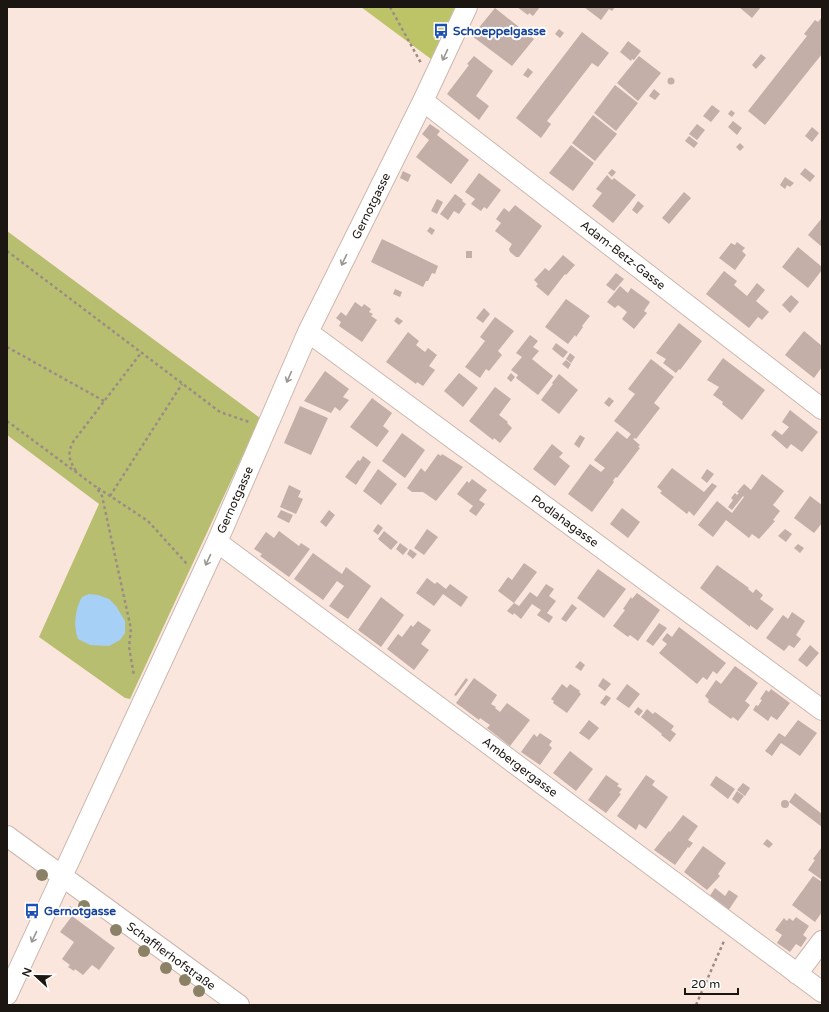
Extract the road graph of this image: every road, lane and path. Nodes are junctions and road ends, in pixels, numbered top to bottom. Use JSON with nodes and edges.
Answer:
{"nodes":[{"id":1,"x":390,"y":7,"type":"edge"},
{"id":2,"x":467,"y":7,"type":"edge"},
{"id":3,"x":432,"y":82,"type":"junction"},
{"id":4,"x":423,"y":101,"type":"junction"},
{"id":5,"x":7,"y":251,"type":"edge"},
{"id":6,"x":308,"y":332,"type":"junction"},
{"id":7,"x":7,"y":346,"type":"edge"},
{"id":8,"x":141,"y":353,"type":"junction"},
{"id":9,"x":182,"y":384,"type":"junction"},
{"id":10,"x":104,"y":401,"type":"junction"},
{"id":11,"x":822,"y":410,"type":"edge"},
{"id":12,"x":7,"y":421,"type":"edge"},
{"id":13,"x":266,"y":428,"type":"junction"},
{"id":14,"x":77,"y":473,"type":"junction"},
{"id":15,"x":96,"y":487,"type":"junction"},
{"id":16,"x":110,"y":496,"type":"junction"},
{"id":17,"x":217,"y":542,"type":"junction"},
{"id":18,"x":200,"y":578,"type":"junction"},
{"id":19,"x":134,"y":678,"type":"dead end"},
{"id":20,"x":822,"y":710,"type":"edge"},
{"id":21,"x":7,"y":836,"type":"edge"},
{"id":22,"x":62,"y":876,"type":"junction"},
{"id":23,"x":731,"y":925,"type":"junction"},
{"id":24,"x":822,"y":941,"type":"edge"},
{"id":25,"x":797,"y":974,"type":"junction"},
{"id":26,"x":822,"y":992,"type":"edge"},
{"id":27,"x":7,"y":995,"type":"edge"},
{"id":28,"x":239,"y":1005,"type":"edge"},
{"id":29,"x":696,"y":1005,"type":"edge"}],
"edges":[{"from":1,"to":3,"type":"path"},
{"from":2,"to":3,"type":"street","name":"Gernotgasse","one_way":true},
{"from":3,"to":4,"type":"street","name":"Gernotgasse"},
{"from":4,"to":6,"type":"street","name":"Gernotgasse","one_way":true},
{"from":4,"to":11,"type":"street","name":"Adam-Betz-Gasse"},
{"from":5,"to":8,"type":"path"},
{"from":6,"to":13,"type":"street","name":"Gernotgasse","one_way":true},
{"from":6,"to":20,"type":"street","name":"Podlahagasse"},
{"from":7,"to":10,"type":"path"},
{"from":8,"to":9,"type":"path"},
{"from":8,"to":10,"type":"path"},
{"from":9,"to":13,"type":"path"},
{"from":9,"to":16,"type":"path"},
{"from":10,"to":14,"type":"path"},
{"from":12,"to":14,"type":"path"},
{"from":13,"to":17,"type":"street","name":"Gernotgasse"},
{"from":14,"to":15,"type":"path"},
{"from":15,"to":16,"type":"path"},
{"from":15,"to":19,"type":"path"},
{"from":16,"to":18,"type":"path"},
{"from":17,"to":18,"type":"street","name":"Gernotgasse","one_way":true},
{"from":17,"to":23,"type":"street","name":"Ambergergasse"},
{"from":18,"to":22,"type":"street","name":"Gernotgasse"},
{"from":21,"to":22,"type":"street","name":"Schafflerhofstraße"},
{"from":22,"to":27,"type":"street","name":"Gernotgasse","one_way":true},
{"from":22,"to":28,"type":"street","name":"Schafflerhofstraße"},
{"from":23,"to":25,"type":"street","name":"Ambergergasse"},
{"from":23,"to":29,"type":"path"},
{"from":24,"to":25,"type":"street"},
{"from":25,"to":26,"type":"street","name":"Ambergergasse"}]}
